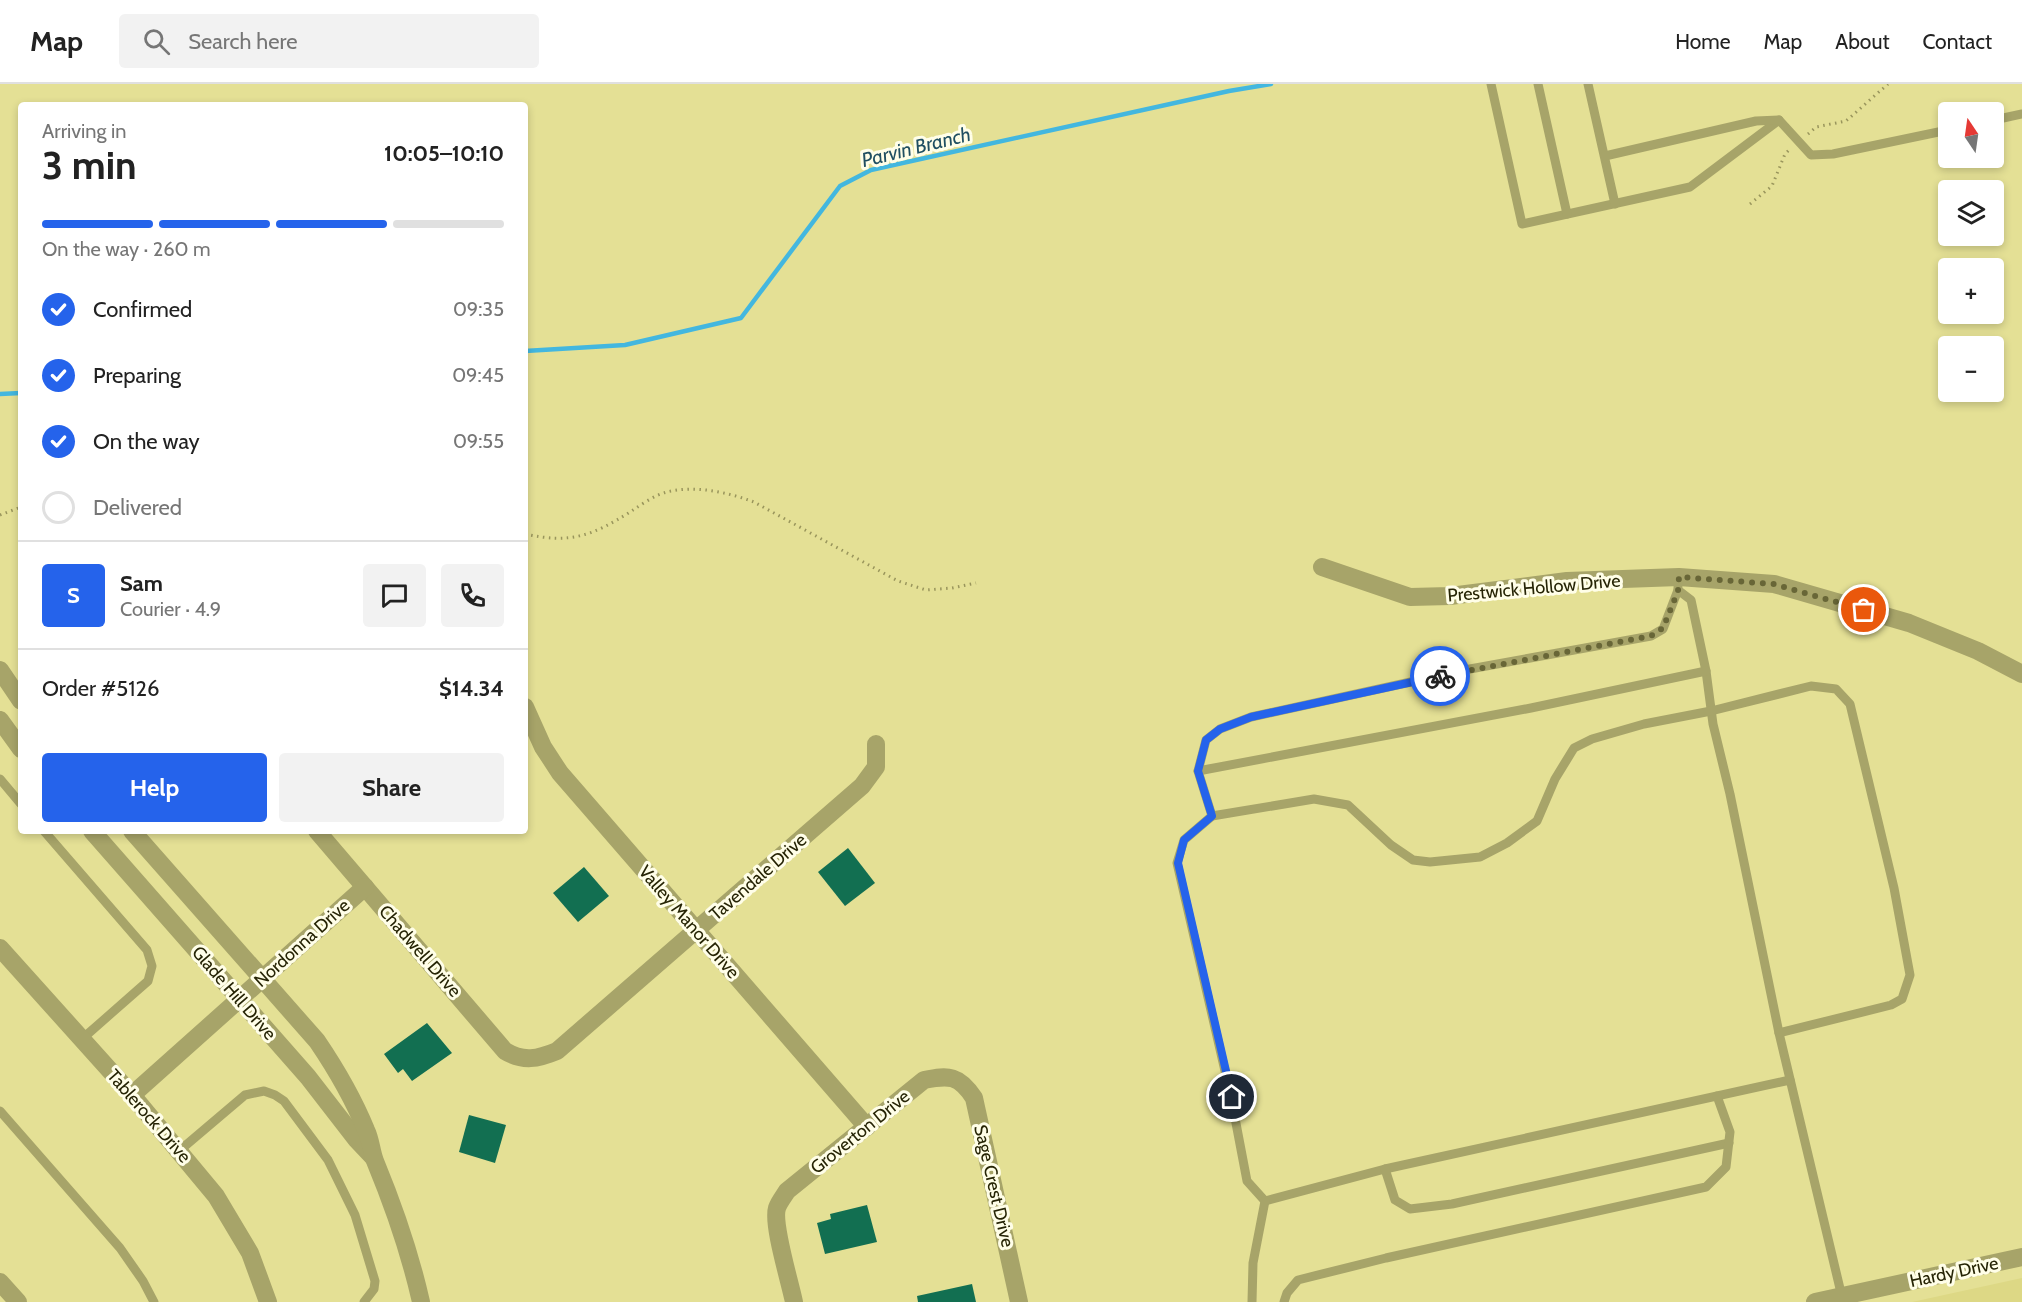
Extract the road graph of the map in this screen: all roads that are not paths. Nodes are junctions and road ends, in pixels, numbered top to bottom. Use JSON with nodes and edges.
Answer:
{"nodes":[{"id":1,"x":1491,"y":84,"type":"edge"},
{"id":2,"x":1538,"y":84,"type":"edge"},
{"id":3,"x":1588,"y":84,"type":"edge"},
{"id":4,"x":2022,"y":114,"type":"edge"},
{"id":5,"x":2004,"y":118,"type":"edge"},
{"id":6,"x":1779,"y":120,"type":"junction"},
{"id":7,"x":1938,"y":131,"type":"edge"},
{"id":8,"x":1605,"y":156,"type":"junction"},
{"id":9,"x":1615,"y":204,"type":"junction"},
{"id":10,"x":1567,"y":214,"type":"junction"},
{"id":11,"x":1322,"y":567,"type":"dead end"},
{"id":12,"x":1679,"y":584,"type":"junction"},
{"id":13,"x":0,"y":670,"type":"edge"},
{"id":14,"x":1706,"y":671,"type":"junction"},
{"id":15,"x":2022,"y":674,"type":"edge"},
{"id":16,"x":18,"y":697,"type":"edge"},
{"id":17,"x":1711,"y":711,"type":"junction"},
{"id":18,"x":528,"y":714,"type":"edge"},
{"id":19,"x":0,"y":720,"type":"edge"},
{"id":20,"x":18,"y":739,"type":"edge"},
{"id":21,"x":876,"y":744,"type":"dead end"},
{"id":22,"x":1198,"y":771,"type":"junction"},
{"id":23,"x":0,"y":779,"type":"edge"},
{"id":24,"x":18,"y":800,"type":"edge"},
{"id":25,"x":1212,"y":816,"type":"junction"},
{"id":26,"x":47,"y":834,"type":"edge"},
{"id":27,"x":95,"y":834,"type":"edge"},
{"id":28,"x":135,"y":834,"type":"edge"},
{"id":29,"x":320,"y":834,"type":"edge"},
{"id":30,"x":365,"y":887,"type":"junction"},
{"id":31,"x":696,"y":931,"type":"junction"},
{"id":32,"x":0,"y":948,"type":"edge"},
{"id":33,"x":262,"y":979,"type":"junction"},
{"id":34,"x":239,"y":999,"type":"junction"},
{"id":35,"x":1779,"y":1033,"type":"junction"},
{"id":36,"x":82,"y":1039,"type":"junction"},
{"id":37,"x":530,"y":1059,"type":"joint"},
{"id":38,"x":954,"y":1078,"type":"joint"},
{"id":39,"x":1790,"y":1080,"type":"junction"},
{"id":40,"x":132,"y":1095,"type":"junction"},
{"id":41,"x":1717,"y":1096,"type":"junction"},
{"id":42,"x":0,"y":1111,"type":"edge"},
{"id":43,"x":867,"y":1127,"type":"junction"},
{"id":44,"x":1729,"y":1143,"type":"junction"},
{"id":45,"x":179,"y":1151,"type":"junction"},
{"id":46,"x":373,"y":1157,"type":"junction"},
{"id":47,"x":1385,"y":1169,"type":"junction"},
{"id":48,"x":1265,"y":1201,"type":"junction"},
{"id":49,"x":2022,"y":1257,"type":"edge"},
{"id":50,"x":0,"y":1282,"type":"edge"},
{"id":51,"x":1843,"y":1299,"type":"edge"},
{"id":52,"x":18,"y":1302,"type":"edge"},
{"id":53,"x":154,"y":1302,"type":"edge"},
{"id":54,"x":268,"y":1302,"type":"edge"},
{"id":55,"x":364,"y":1302,"type":"edge"},
{"id":56,"x":421,"y":1302,"type":"edge"},
{"id":57,"x":794,"y":1302,"type":"edge"},
{"id":58,"x":1019,"y":1302,"type":"edge"},
{"id":59,"x":1252,"y":1302,"type":"edge"},
{"id":60,"x":1284,"y":1302,"type":"edge"},
{"id":61,"x":1815,"y":1302,"type":"edge"}],
"edges":[{"from":1,"to":10,"type":"lane"},
{"from":2,"to":10,"type":"lane"},
{"from":3,"to":8,"type":"lane"},
{"from":4,"to":5,"type":"lane"},
{"from":6,"to":7,"type":"lane"},
{"from":6,"to":8,"type":"lane"},
{"from":6,"to":9,"type":"lane"},
{"from":8,"to":9,"type":"lane"},
{"from":9,"to":10,"type":"lane"},
{"from":11,"to":12,"type":"street","name":"Prestwick Hollow Drive"},
{"from":12,"to":14,"type":"lane"},
{"from":12,"to":15,"type":"street","name":"Prestwick Hollow Drive"},
{"from":12,"to":22,"type":"lane"},
{"from":13,"to":16,"type":"street"},
{"from":14,"to":17,"type":"lane"},
{"from":14,"to":22,"type":"lane"},
{"from":17,"to":25,"type":"lane"},
{"from":17,"to":35,"type":"lane"},
{"from":17,"to":35,"type":"lane"},
{"from":18,"to":31,"type":"street","name":"Valley Manor Drive"},
{"from":19,"to":20,"type":"street"},
{"from":21,"to":31,"type":"street","name":"Tavendale Drive"},
{"from":22,"to":25,"type":"lane"},
{"from":23,"to":24,"type":"lane"},
{"from":25,"to":48,"type":"lane"},
{"from":26,"to":36,"type":"lane"},
{"from":27,"to":34,"type":"street","name":"Glade Hill Drive"},
{"from":28,"to":33,"type":"street","name":"Glade Hill Drive"},
{"from":29,"to":30,"type":"street","name":"Chadwell Drive"},
{"from":30,"to":33,"type":"street","name":"Nordonna Drive"},
{"from":30,"to":37,"type":"street","name":"Chadwell Drive"},
{"from":31,"to":37,"type":"street","name":"Tavendale Drive"},
{"from":31,"to":43,"type":"street","name":"Valley Manor Drive"},
{"from":32,"to":36,"type":"street","name":"Tablerock Drive"},
{"from":33,"to":34,"type":"street","name":"Nordonna Drive"},
{"from":33,"to":46,"type":"street","name":"Glade Hill Drive"},
{"from":34,"to":40,"type":"street","name":"Nordonna Drive"},
{"from":34,"to":46,"type":"street","name":"Glade Hill Drive"},
{"from":35,"to":39,"type":"lane"},
{"from":36,"to":40,"type":"street","name":"Tablerock Drive"},
{"from":38,"to":43,"type":"street","name":"Groverton Drive"},
{"from":38,"to":58,"type":"street","name":"Sage Crest Drive"},
{"from":39,"to":41,"type":"lane"},
{"from":39,"to":51,"type":"lane"},
{"from":40,"to":45,"type":"street","name":"Tablerock Drive"},
{"from":41,"to":44,"type":"lane"},
{"from":41,"to":47,"type":"lane"},
{"from":42,"to":53,"type":"lane"},
{"from":43,"to":57,"type":"street","name":"Groverton Drive"},
{"from":44,"to":47,"type":"lane"},
{"from":44,"to":60,"type":"lane"},
{"from":45,"to":54,"type":"street","name":"Tablerock Drive"},
{"from":45,"to":55,"type":"lane"},
{"from":46,"to":56,"type":"street","name":"Glade Hill Drive"},
{"from":47,"to":48,"type":"lane"},
{"from":48,"to":59,"type":"lane"},
{"from":49,"to":51,"type":"street","name":"Hardy Drive"},
{"from":50,"to":52,"type":"street"},
{"from":51,"to":61,"type":"street","name":"Hardy Drive"}]}
